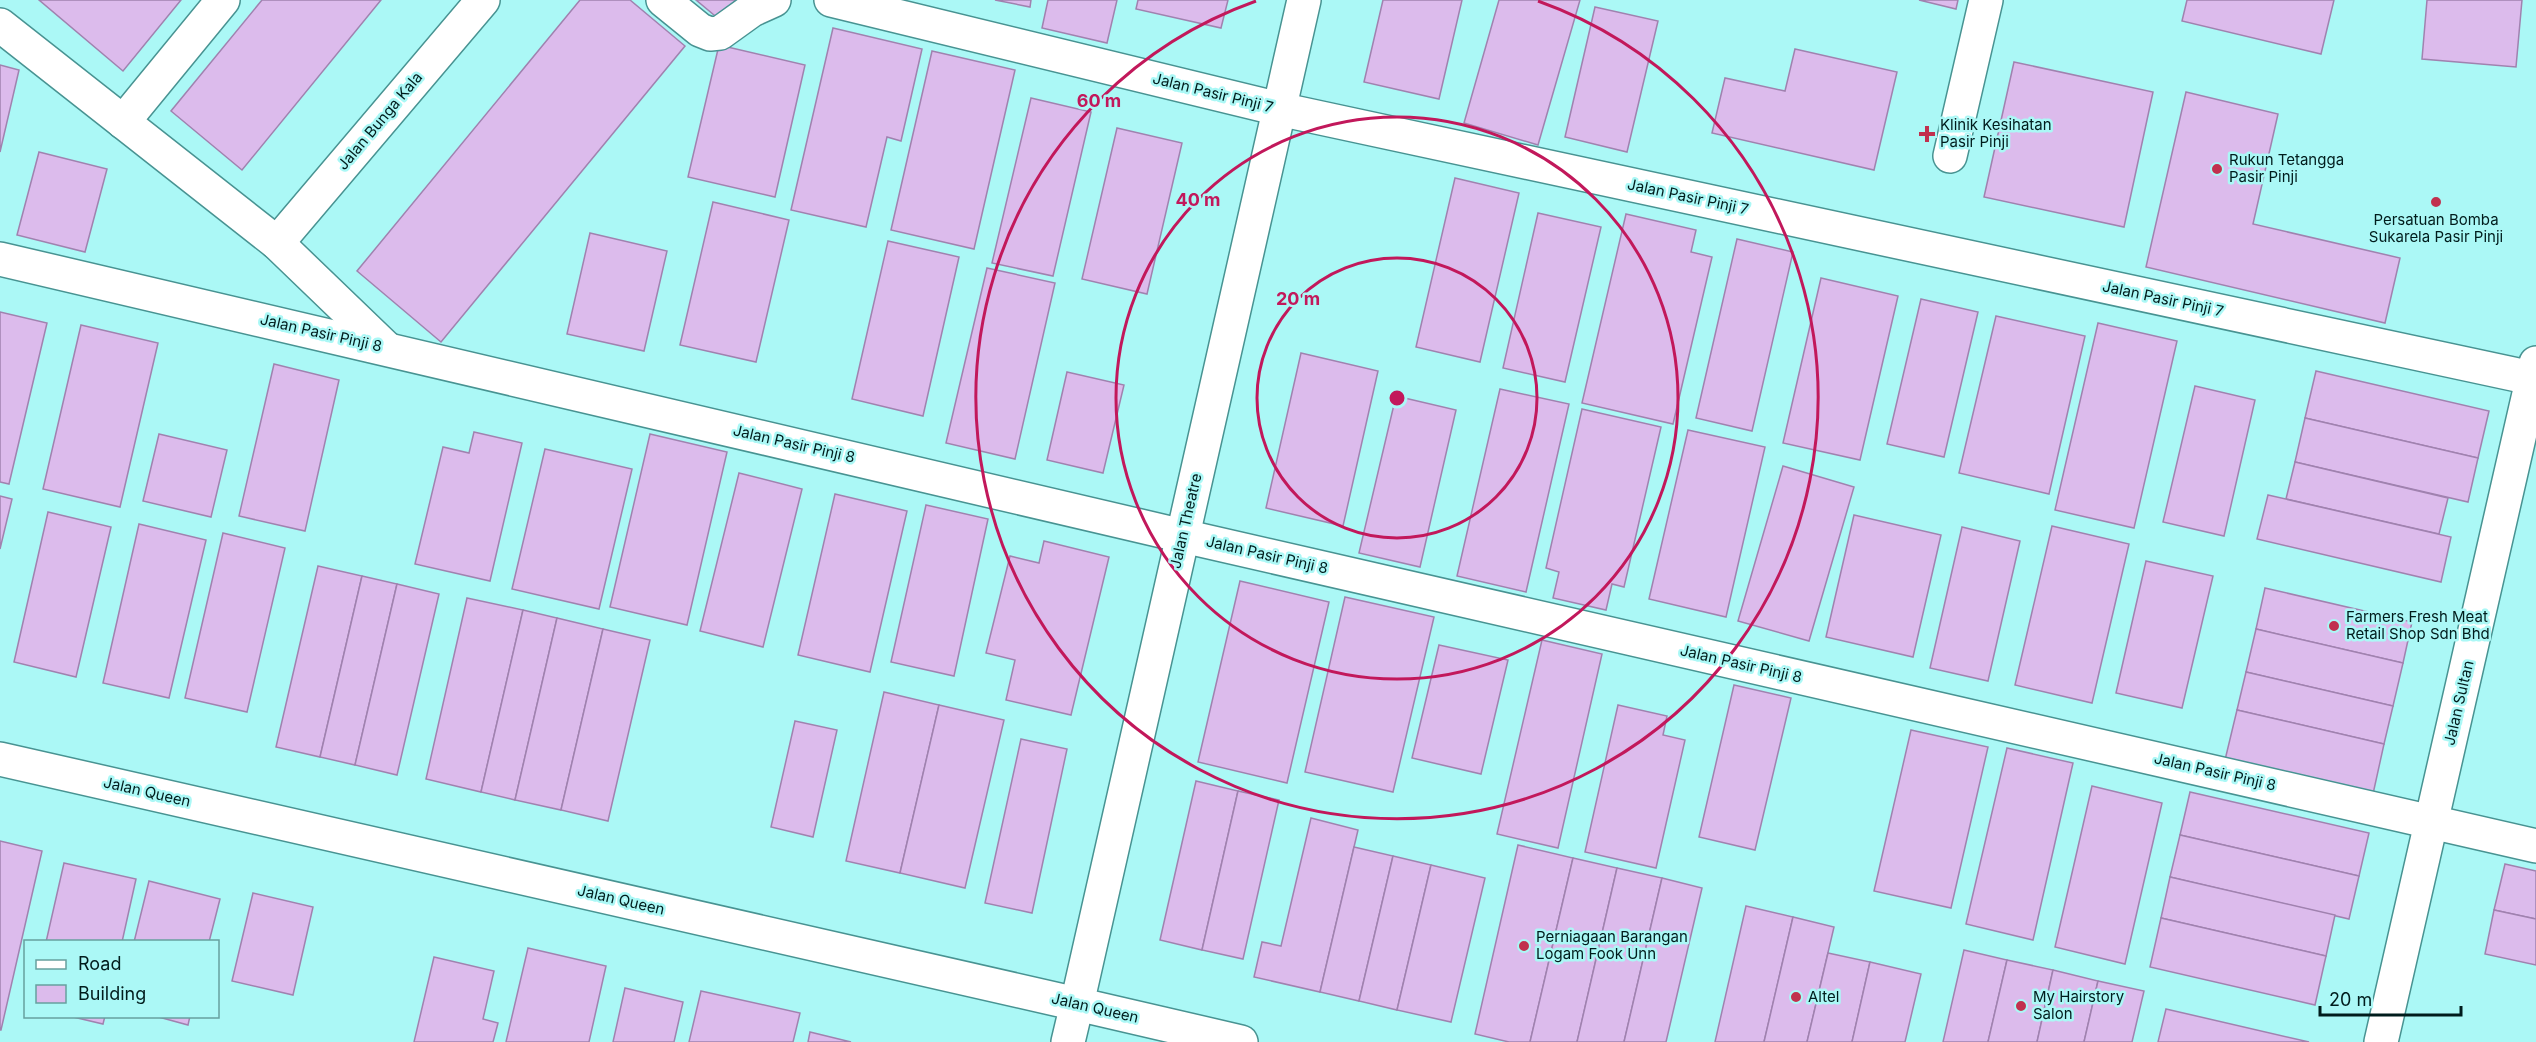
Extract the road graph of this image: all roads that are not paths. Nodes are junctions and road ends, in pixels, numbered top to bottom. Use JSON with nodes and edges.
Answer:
{"nodes":[{"id":1,"x":223,"y":0,"type":"edge"},
{"id":2,"x":483,"y":0,"type":"edge"},
{"id":3,"x":663,"y":0,"type":"edge"},
{"id":4,"x":774,"y":0,"type":"edge"},
{"id":5,"x":1304,"y":0,"type":"edge"},
{"id":6,"x":1986,"y":0,"type":"edge"},
{"id":7,"x":837,"y":1,"type":"edge"},
{"id":8,"x":0,"y":25,"type":"edge"},
{"id":9,"x":1279,"y":109,"type":"junction"},
{"id":10,"x":123,"y":122,"type":"junction"},
{"id":11,"x":1950,"y":156,"type":"dead end"},
{"id":12,"x":277,"y":243,"type":"junction"},
{"id":13,"x":0,"y":259,"type":"edge"},
{"id":14,"x":385,"y":348,"type":"junction"},
{"id":15,"x":2535,"y":374,"type":"edge"},
{"id":16,"x":1183,"y":536,"type":"junction"},
{"id":17,"x":0,"y":759,"type":"edge"},
{"id":18,"x":2432,"y":822,"type":"junction"},
{"id":19,"x":2536,"y":846,"type":"edge"},
{"id":20,"x":1077,"y":1004,"type":"junction"},
{"id":21,"x":1068,"y":1042,"type":"edge"},
{"id":22,"x":1242,"y":1042,"type":"edge"},
{"id":23,"x":2381,"y":1042,"type":"edge"}],
"edges":[{"from":1,"to":10,"type":"street"},
{"from":2,"to":12,"type":"street","name":"Jalan Bunga Kala"},
{"from":3,"to":4,"type":"street"},
{"from":5,"to":9,"type":"street","name":"Jalan Theatre"},
{"from":6,"to":11,"type":"street"},
{"from":7,"to":9,"type":"street","name":"Jalan Pasir Pinji 7"},
{"from":8,"to":10,"type":"street"},
{"from":9,"to":15,"type":"street","name":"Jalan Pasir Pinji 7"},
{"from":9,"to":16,"type":"street","name":"Jalan Theatre"},
{"from":10,"to":12,"type":"street"},
{"from":12,"to":14,"type":"street"},
{"from":13,"to":14,"type":"street","name":"Jalan Pasir Pinji 8"},
{"from":14,"to":16,"type":"street","name":"Jalan Pasir Pinji 8"},
{"from":15,"to":18,"type":"street","name":"Jalan Sultan"},
{"from":16,"to":18,"type":"street","name":"Jalan Pasir Pinji 8"},
{"from":16,"to":20,"type":"street","name":"Jalan Theatre"},
{"from":17,"to":20,"type":"street","name":"Jalan Queen"},
{"from":18,"to":19,"type":"street","name":"Jalan Pasir Pinji 8"},
{"from":18,"to":23,"type":"street","name":"Jalan Sultan"},
{"from":20,"to":21,"type":"street","name":"Jalan Theatre"},
{"from":20,"to":22,"type":"street","name":"Jalan Queen"}]}
